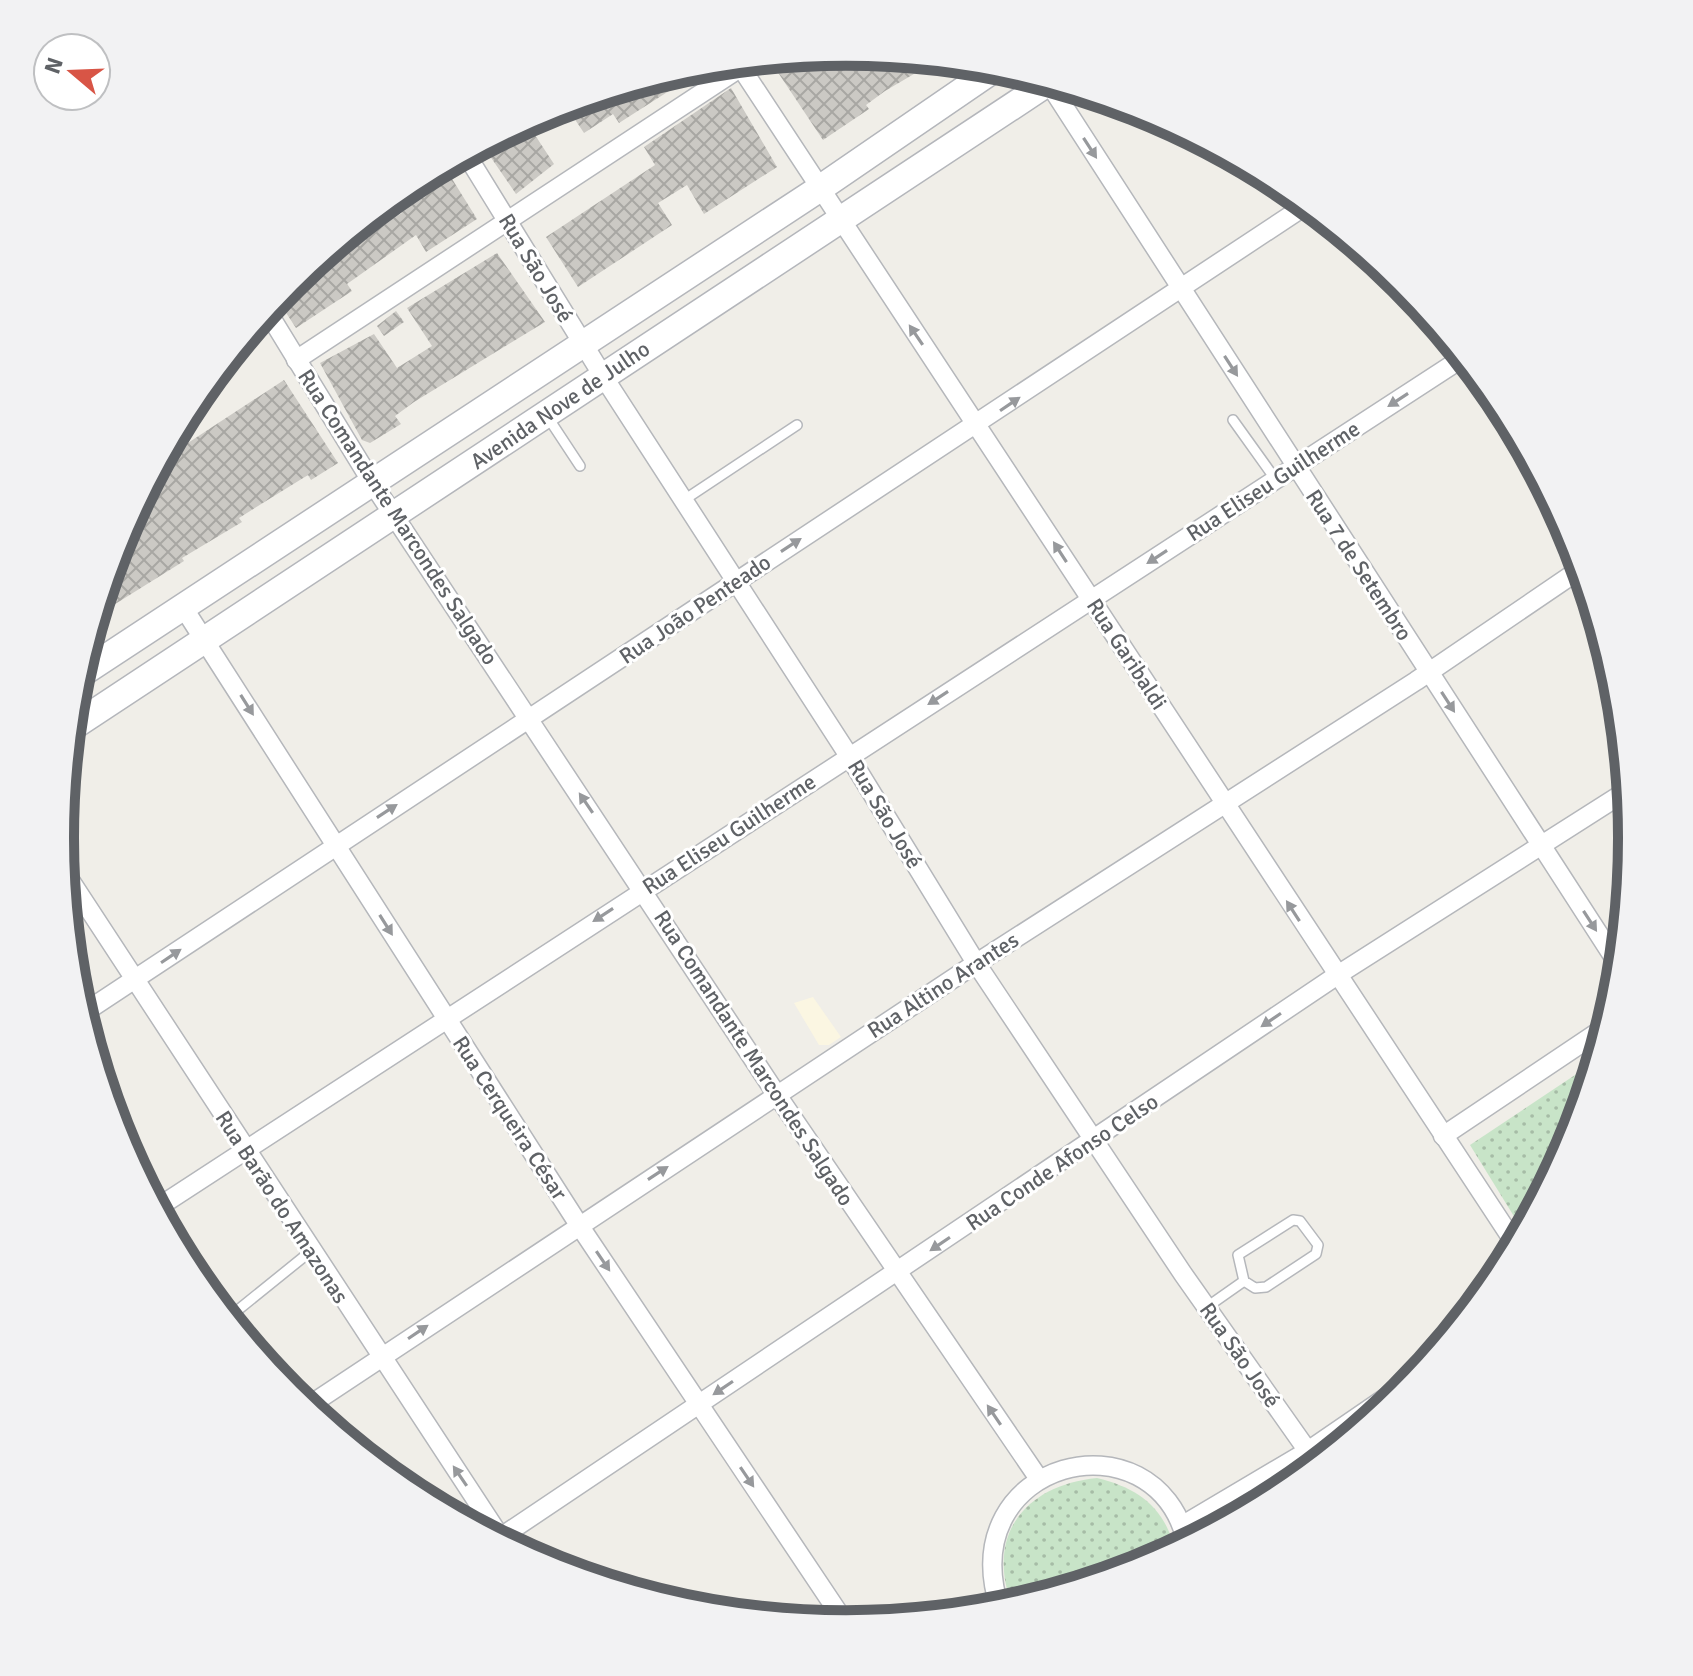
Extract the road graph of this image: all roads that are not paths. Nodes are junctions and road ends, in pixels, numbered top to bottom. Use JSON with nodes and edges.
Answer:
{"nodes":[{"id":1,"x":748,"y":73,"type":"edge"},
{"id":2,"x":724,"y":76,"type":"edge"},
{"id":3,"x":980,"y":78,"type":"edge"},
{"id":4,"x":1036,"y":90,"type":"edge"},
{"id":5,"x":1056,"y":95,"type":"edge"},
{"id":6,"x":472,"y":163,"type":"edge"},
{"id":7,"x":819,"y":189,"type":"junction"},
{"id":8,"x":1296,"y":212,"type":"edge"},
{"id":9,"x":508,"y":222,"type":"junction"},
{"id":10,"x":841,"y":222,"type":"junction"},
{"id":11,"x":1181,"y":289,"type":"junction"},
{"id":12,"x":273,"y":321,"type":"edge"},
{"id":13,"x":582,"y":343,"type":"junction"},
{"id":14,"x":296,"y":360,"type":"junction"},
{"id":15,"x":1455,"y":363,"type":"edge"},
{"id":16,"x":603,"y":376,"type":"junction"},
{"id":17,"x":545,"y":414,"type":"junction"},
{"id":18,"x":1233,"y":420,"type":"dead end"},
{"id":19,"x":797,"y":425,"type":"dead end"},
{"id":20,"x":977,"y":426,"type":"junction"},
{"id":21,"x":580,"y":466,"type":"dead end"},
{"id":22,"x":1296,"y":467,"type":"junction"},
{"id":23,"x":1276,"y":480,"type":"junction"},
{"id":24,"x":373,"y":484,"type":"junction"},
{"id":25,"x":684,"y":500,"type":"junction"},
{"id":26,"x":395,"y":516,"type":"junction"},
{"id":27,"x":1572,"y":575,"type":"edge"},
{"id":28,"x":737,"y":580,"type":"junction"},
{"id":29,"x":1092,"y":599,"type":"junction"},
{"id":30,"x":183,"y":607,"type":"junction"},
{"id":31,"x":205,"y":639,"type":"junction"},
{"id":32,"x":94,"y":665,"type":"edge"},
{"id":33,"x":1429,"y":672,"type":"junction"},
{"id":34,"x":530,"y":718,"type":"junction"},
{"id":35,"x":84,"y":719,"type":"edge"},
{"id":36,"x":849,"y":756,"type":"junction"},
{"id":37,"x":1617,"y":797,"type":"edge"},
{"id":38,"x":1224,"y":802,"type":"junction"},
{"id":39,"x":335,"y":845,"type":"junction"},
{"id":40,"x":1540,"y":846,"type":"junction"},
{"id":41,"x":643,"y":889,"type":"junction"},
{"id":42,"x":76,"y":890,"type":"edge"},
{"id":43,"x":1610,"y":952,"type":"edge"},
{"id":44,"x":976,"y":963,"type":"junction"},
{"id":45,"x":1336,"y":976,"type":"junction"},
{"id":46,"x":134,"y":980,"type":"junction"},
{"id":47,"x":93,"y":1007,"type":"edge"},
{"id":48,"x":446,"y":1019,"type":"junction"},
{"id":49,"x":1593,"y":1036,"type":"edge"},
{"id":50,"x":777,"y":1095,"type":"junction"},
{"id":51,"x":1443,"y":1136,"type":"junction"},
{"id":52,"x":1095,"y":1141,"type":"junction"},
{"id":53,"x":244,"y":1151,"type":"junction"},
{"id":54,"x":166,"y":1202,"type":"edge"},
{"id":55,"x":579,"y":1225,"type":"junction"},
{"id":56,"x":1509,"y":1234,"type":"edge"},
{"id":57,"x":311,"y":1251,"type":"junction"},
{"id":58,"x":897,"y":1273,"type":"junction"},
{"id":59,"x":1244,"y":1281,"type":"junction"},
{"id":60,"x":1207,"y":1307,"type":"junction"},
{"id":61,"x":237,"y":1311,"type":"edge"},
{"id":62,"x":381,"y":1358,"type":"junction"},
{"id":63,"x":318,"y":1400,"type":"edge"},
{"id":64,"x":699,"y":1404,"type":"junction"},
{"id":65,"x":1310,"y":1455,"type":"edge"},
{"id":66,"x":1039,"y":1479,"type":"junction"},
{"id":67,"x":1270,"y":1483,"type":"edge"},
{"id":68,"x":1217,"y":1515,"type":"edge"},
{"id":69,"x":489,"y":1522,"type":"edge"},
{"id":70,"x":510,"y":1532,"type":"edge"},
{"id":71,"x":1184,"y":1532,"type":"edge"},
{"id":72,"x":996,"y":1595,"type":"edge"},
{"id":73,"x":836,"y":1610,"type":"edge"}],
"edges":[{"from":1,"to":7,"type":"street","name":"Rua Garibaldi"},
{"from":2,"to":9,"type":"street"},
{"from":3,"to":7,"type":"main road","name":"Avenida Nove de Julho"},
{"from":4,"to":10,"type":"main road","name":"Avenida Nove de Julho"},
{"from":5,"to":11,"type":"street","name":"Rua 7 de Setembro","one_way":true},
{"from":6,"to":9,"type":"street","name":"Rua São José"},
{"from":7,"to":10,"type":"street","name":"Rua Garibaldi"},
{"from":7,"to":13,"type":"main road","name":"Avenida Nove de Julho"},
{"from":8,"to":11,"type":"street","name":"Rua João Penteado"},
{"from":9,"to":13,"type":"street","name":"Rua São José"},
{"from":9,"to":14,"type":"street"},
{"from":10,"to":16,"type":"main road","name":"Avenida Nove de Julho"},
{"from":20,"to":10,"type":"street","name":"Rua Garibaldi","one_way":true},
{"from":20,"to":11,"type":"street","name":"Rua João Penteado","one_way":true},
{"from":11,"to":22,"type":"street","name":"Rua 7 de Setembro","one_way":true},
{"from":12,"to":14,"type":"street","name":"Rua Comandante Marcondes Salgado"},
{"from":13,"to":16,"type":"street","name":"Rua São José"},
{"from":13,"to":24,"type":"main road","name":"Avenida Nove de Julho"},
{"from":14,"to":24,"type":"street","name":"Rua Comandante Marcondes Salgado"},
{"from":15,"to":22,"type":"street","name":"Rua Eliseu Guilherme","one_way":true},
{"from":16,"to":17,"type":"main road","name":"Avenida Nove de Julho"},
{"from":16,"to":25,"type":"street","name":"Rua São José"},
{"from":17,"to":21,"type":"lane"},
{"from":17,"to":26,"type":"main road","name":"Avenida Nove de Julho"},
{"from":18,"to":23,"type":"lane"},
{"from":19,"to":25,"type":"lane"},
{"from":28,"to":20,"type":"street","name":"Rua João Penteado","one_way":true},
{"from":29,"to":20,"type":"street","name":"Rua Garibaldi","one_way":true},
{"from":22,"to":23,"type":"street","name":"Rua Eliseu Guilherme"},
{"from":22,"to":33,"type":"street","name":"Rua 7 de Setembro"},
{"from":23,"to":29,"type":"street","name":"Rua Eliseu Guilherme","one_way":true},
{"from":24,"to":26,"type":"street","name":"Rua Comandante Marcondes Salgado"},
{"from":24,"to":30,"type":"main road","name":"Avenida Nove de Julho"},
{"from":25,"to":28,"type":"street","name":"Rua São José"},
{"from":26,"to":31,"type":"main road","name":"Avenida Nove de Julho"},
{"from":26,"to":34,"type":"street","name":"Rua Comandante Marcondes Salgado"},
{"from":27,"to":33,"type":"street","name":"Rua Altino Arantes"},
{"from":28,"to":34,"type":"street","name":"Rua João Penteado"},
{"from":28,"to":36,"type":"street","name":"Rua São José"},
{"from":29,"to":36,"type":"street","name":"Rua Eliseu Guilherme","one_way":true},
{"from":29,"to":38,"type":"street","name":"Rua Garibaldi"},
{"from":30,"to":31,"type":"street","name":"Rua Cerqueira César"},
{"from":30,"to":32,"type":"main road","name":"Avenida Nove de Julho"},
{"from":31,"to":35,"type":"main road","name":"Avenida Nove de Julho"},
{"from":31,"to":39,"type":"street","name":"Rua Cerqueira César","one_way":true},
{"from":33,"to":38,"type":"street","name":"Rua Altino Arantes"},
{"from":33,"to":40,"type":"street","name":"Rua 7 de Setembro","one_way":true},
{"from":39,"to":34,"type":"street","name":"Rua João Penteado","one_way":true},
{"from":41,"to":34,"type":"street","name":"Rua Comandante Marcondes Salgado","one_way":true},
{"from":36,"to":41,"type":"street","name":"Rua Eliseu Guilherme"},
{"from":36,"to":44,"type":"street","name":"Rua São José"},
{"from":37,"to":40,"type":"street","name":"Rua Conde Afonso Celso"},
{"from":38,"to":44,"type":"street","name":"Rua Altino Arantes"},
{"from":45,"to":38,"type":"street","name":"Rua Garibaldi","one_way":true},
{"from":46,"to":39,"type":"street","name":"Rua João Penteado","one_way":true},
{"from":39,"to":48,"type":"street","name":"Rua Cerqueira César","one_way":true},
{"from":40,"to":43,"type":"street","name":"Rua 7 de Setembro","one_way":true},
{"from":40,"to":45,"type":"street","name":"Rua Conde Afonso Celso"},
{"from":41,"to":48,"type":"street","name":"Rua Eliseu Guilherme","one_way":true},
{"from":41,"to":50,"type":"street","name":"Rua Comandante Marcondes Salgado"},
{"from":42,"to":46,"type":"street","name":"Rua Barão do Amazonas"},
{"from":44,"to":50,"type":"street","name":"Rua Altino Arantes"},
{"from":44,"to":52,"type":"street","name":"Rua São José"},
{"from":45,"to":51,"type":"street","name":"Rua Garibaldi"},
{"from":45,"to":52,"type":"street","name":"Rua Conde Afonso Celso","one_way":true},
{"from":46,"to":47,"type":"street","name":"Rua João Penteado"},
{"from":46,"to":53,"type":"street","name":"Rua Barão do Amazonas"},
{"from":48,"to":53,"type":"street","name":"Rua Eliseu Guilherme"},
{"from":48,"to":55,"type":"street","name":"Rua Cerqueira César"},
{"from":49,"to":51,"type":"street"},
{"from":55,"to":50,"type":"street","name":"Rua Altino Arantes","one_way":true},
{"from":50,"to":58,"type":"street","name":"Rua Comandante Marcondes Salgado"},
{"from":51,"to":56,"type":"street","name":"Rua Garibaldi"},
{"from":52,"to":58,"type":"street","name":"Rua Conde Afonso Celso","one_way":true},
{"from":52,"to":60,"type":"street","name":"Rua São José"},
{"from":53,"to":54,"type":"street","name":"Rua Eliseu Guilherme"},
{"from":53,"to":57,"type":"street","name":"Rua Barão do Amazonas"},
{"from":62,"to":55,"type":"street","name":"Rua Altino Arantes","one_way":true},
{"from":55,"to":64,"type":"street","name":"Rua Cerqueira César","one_way":true},
{"from":57,"to":61,"type":"lane"},
{"from":57,"to":62,"type":"street","name":"Rua Barão do Amazonas"},
{"from":58,"to":64,"type":"street","name":"Rua Conde Afonso Celso","one_way":true},
{"from":66,"to":58,"type":"street","name":"Rua Comandante Marcondes Salgado","one_way":true},
{"from":59,"to":59,"type":"lane"},
{"from":59,"to":60,"type":"lane"},
{"from":60,"to":65,"type":"street","name":"Rua São José"},
{"from":62,"to":63,"type":"street","name":"Rua Altino Arantes"},
{"from":69,"to":62,"type":"street","name":"Rua Barão do Amazonas","one_way":true},
{"from":64,"to":70,"type":"street","name":"Rua Conde Afonso Celso"},
{"from":64,"to":73,"type":"street","name":"Rua Cerqueira César","one_way":true},
{"from":66,"to":71,"type":"street"},
{"from":66,"to":72,"type":"street"},
{"from":67,"to":68,"type":"street"}]}
